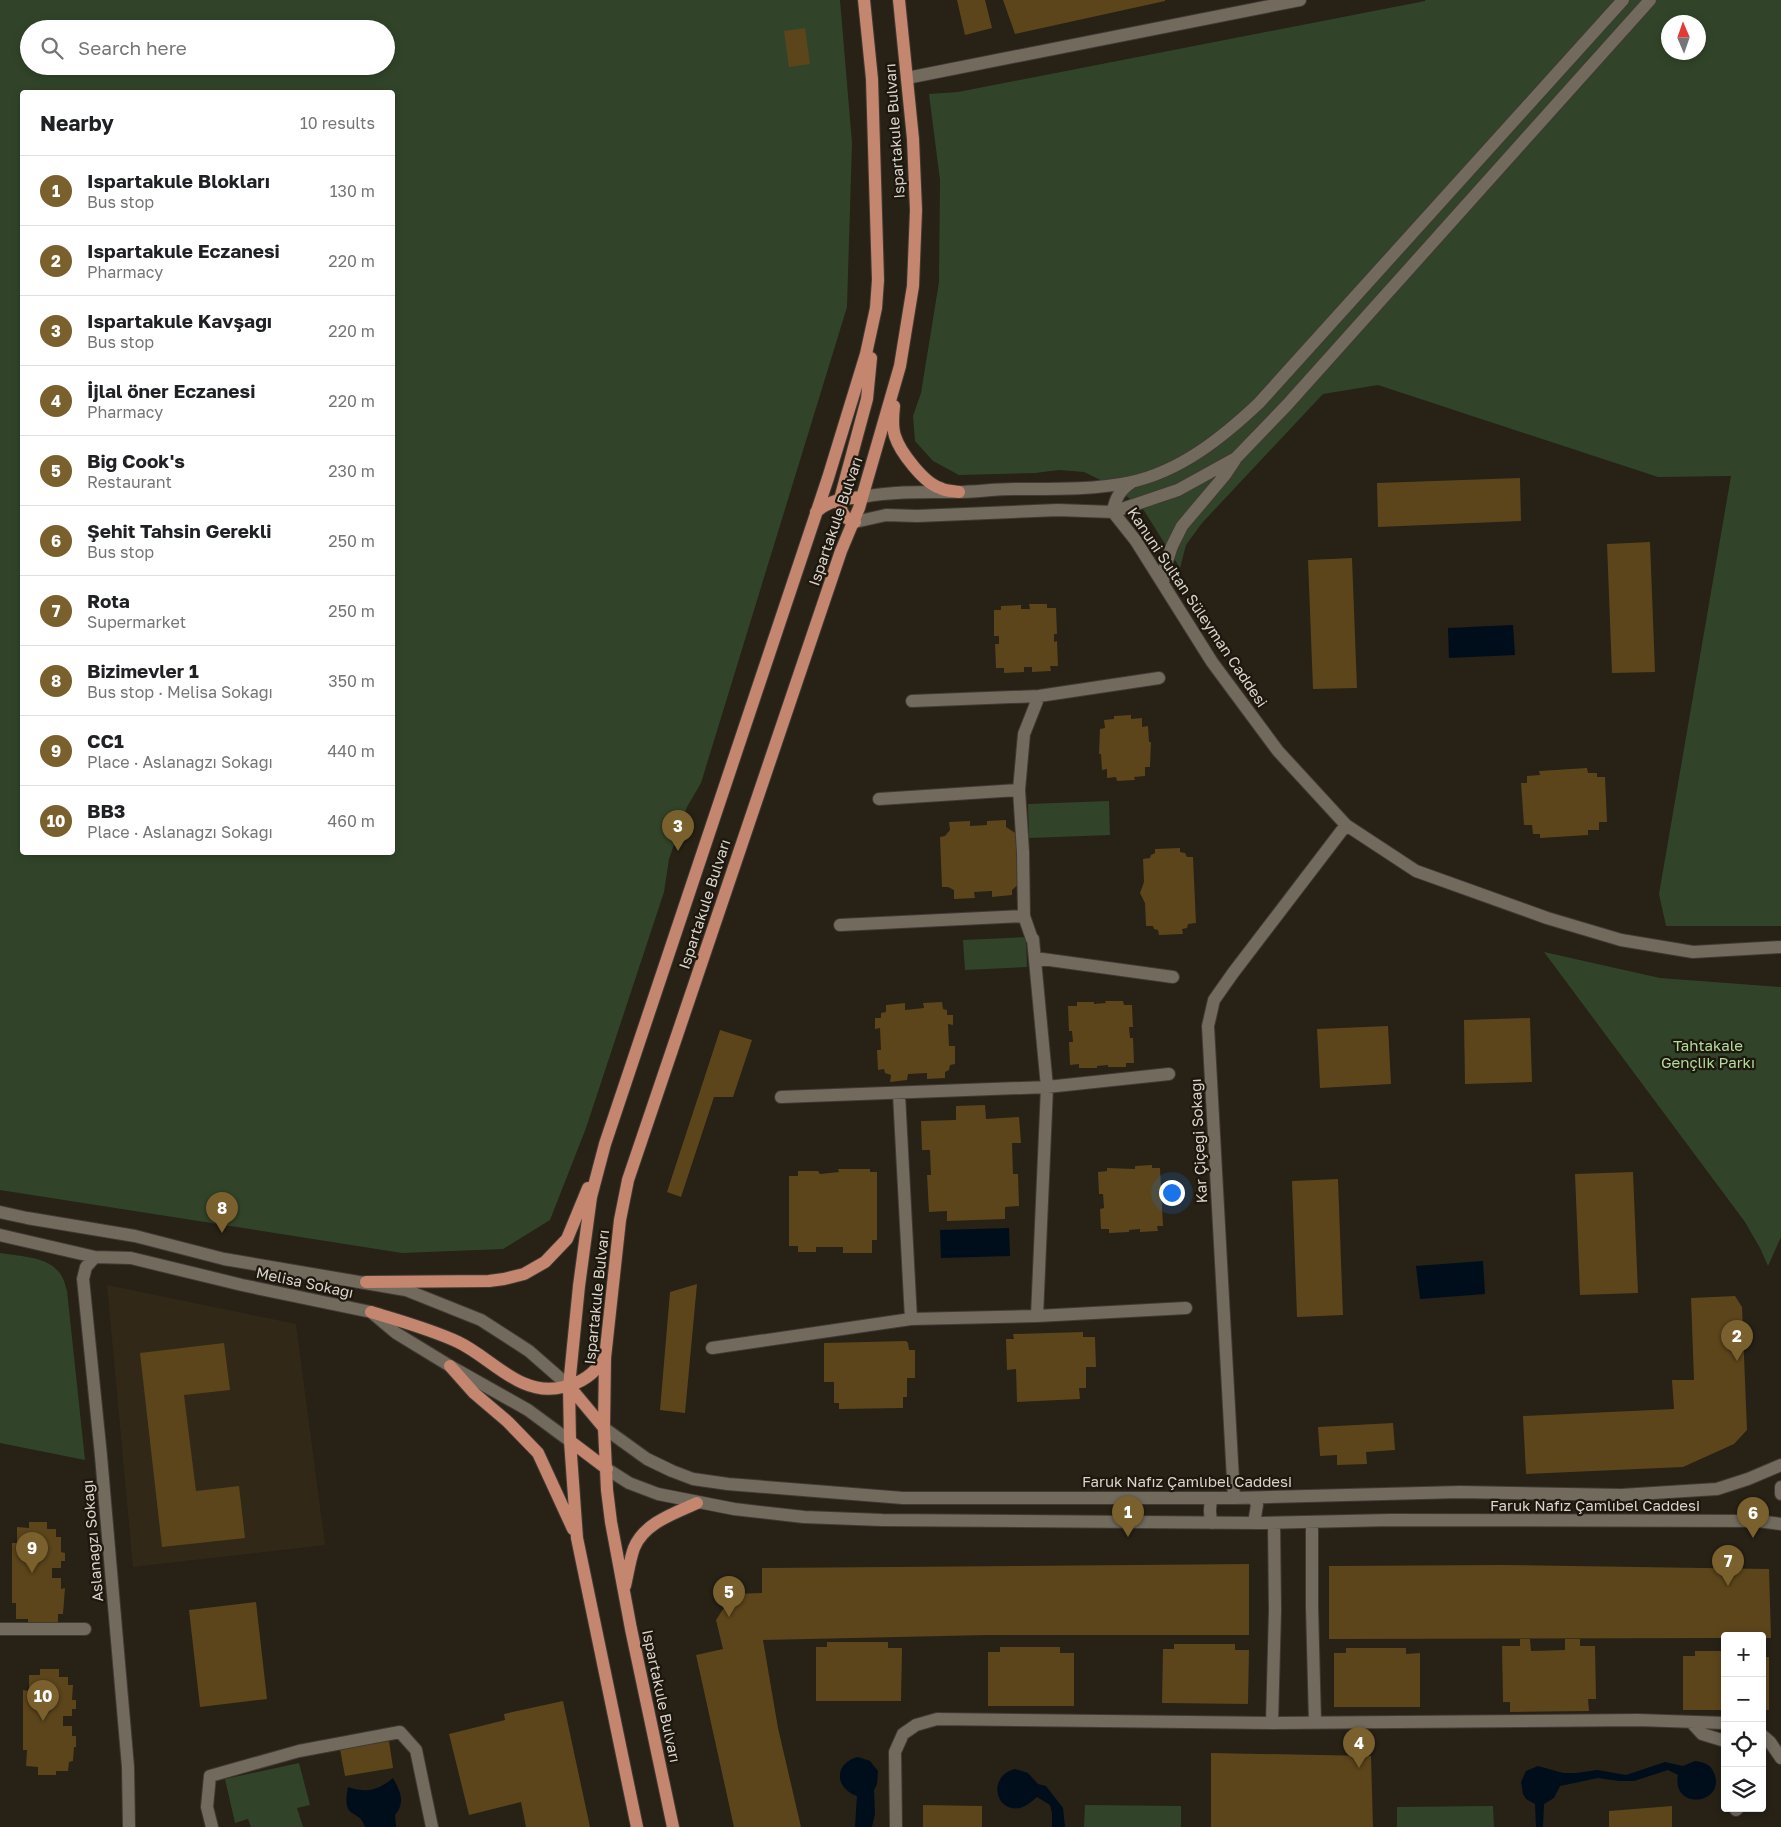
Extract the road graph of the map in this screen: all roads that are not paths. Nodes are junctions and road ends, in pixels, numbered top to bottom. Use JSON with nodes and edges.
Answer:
{"nodes":[{"id":1,"x":864,"y":0,"type":"edge"},
{"id":2,"x":899,"y":0,"type":"edge"},
{"id":3,"x":1300,"y":0,"type":"edge"},
{"id":4,"x":1623,"y":0,"type":"edge"},
{"id":5,"x":1650,"y":0,"type":"edge"},
{"id":6,"x":907,"y":78,"type":"junction"},
{"id":7,"x":876,"y":308,"type":"junction"},
{"id":8,"x":900,"y":366,"type":"junction"},
{"id":9,"x":1237,"y":457,"type":"junction"},
{"id":10,"x":1132,"y":482,"type":"junction"},
{"id":11,"x":959,"y":492,"type":"junction"},
{"id":12,"x":862,"y":497,"type":"junction"},
{"id":13,"x":840,"y":499,"type":"junction"},
{"id":14,"x":816,"y":512,"type":"junction"},
{"id":15,"x":1113,"y":512,"type":"junction"},
{"id":16,"x":854,"y":522,"type":"junction"},
{"id":17,"x":1163,"y":583,"type":"junction"},
{"id":18,"x":1159,"y":678,"type":"dead end"},
{"id":19,"x":1039,"y":696,"type":"junction"},
{"id":20,"x":912,"y":701,"type":"dead end"},
{"id":21,"x":1019,"y":790,"type":"junction"},
{"id":22,"x":879,"y":799,"type":"dead end"},
{"id":23,"x":1346,"y":826,"type":"junction"},
{"id":24,"x":1024,"y":916,"type":"junction"},
{"id":25,"x":840,"y":925,"type":"dead end"},
{"id":26,"x":1781,"y":947,"type":"edge"},
{"id":27,"x":1758,"y":948,"type":"junction"},
{"id":28,"x":1781,"y":956,"type":"edge"},
{"id":29,"x":1034,"y":958,"type":"junction"},
{"id":30,"x":1173,"y":977,"type":"dead end"},
{"id":31,"x":1170,"y":1074,"type":"dead end"},
{"id":32,"x":1047,"y":1086,"type":"junction"},
{"id":33,"x":899,"y":1094,"type":"junction"},
{"id":34,"x":781,"y":1097,"type":"dead end"},
{"id":35,"x":600,"y":1161,"type":"junction"},
{"id":36,"x":0,"y":1212,"type":"edge"},
{"id":37,"x":0,"y":1235,"type":"edge"},
{"id":38,"x":95,"y":1257,"type":"junction"},
{"id":39,"x":366,"y":1282,"type":"junction"},
{"id":40,"x":1186,"y":1308,"type":"dead end"},
{"id":41,"x":371,"y":1312,"type":"junction"},
{"id":42,"x":1037,"y":1316,"type":"junction"},
{"id":43,"x":911,"y":1319,"type":"junction"},
{"id":44,"x":712,"y":1348,"type":"dead end"},
{"id":45,"x":605,"y":1358,"type":"junction"},
{"id":46,"x":450,"y":1366,"type":"junction"},
{"id":47,"x":569,"y":1386,"type":"junction"},
{"id":48,"x":604,"y":1428,"type":"junction"},
{"id":49,"x":570,"y":1441,"type":"junction"},
{"id":50,"x":1781,"y":1465,"type":"edge"},
{"id":51,"x":606,"y":1469,"type":"junction"},
{"id":52,"x":1781,"y":1487,"type":"edge"},
{"id":53,"x":1781,"y":1494,"type":"edge"},
{"id":54,"x":1212,"y":1498,"type":"junction"},
{"id":55,"x":1234,"y":1498,"type":"junction"},
{"id":56,"x":1254,"y":1498,"type":"junction"},
{"id":57,"x":697,"y":1503,"type":"junction"},
{"id":58,"x":1312,"y":1522,"type":"junction"},
{"id":59,"x":1212,"y":1523,"type":"junction"},
{"id":60,"x":1254,"y":1523,"type":"junction"},
{"id":61,"x":1274,"y":1523,"type":"junction"},
{"id":62,"x":1781,"y":1524,"type":"edge"},
{"id":63,"x":578,"y":1538,"type":"junction"},
{"id":64,"x":624,"y":1593,"type":"junction"},
{"id":65,"x":0,"y":1629,"type":"edge"},
{"id":66,"x":86,"y":1629,"type":"dead end"},
{"id":67,"x":1315,"y":1722,"type":"junction"},
{"id":68,"x":1691,"y":1722,"type":"junction"},
{"id":69,"x":1721,"y":1722,"type":"edge"},
{"id":70,"x":1272,"y":1723,"type":"junction"},
{"id":71,"x":1766,"y":1738,"type":"edge"},
{"id":72,"x":1721,"y":1740,"type":"edge"},
{"id":73,"x":1781,"y":1758,"type":"edge"},
{"id":74,"x":129,"y":1827,"type":"edge"},
{"id":75,"x":212,"y":1827,"type":"edge"},
{"id":76,"x":432,"y":1827,"type":"edge"},
{"id":77,"x":637,"y":1827,"type":"edge"},
{"id":78,"x":673,"y":1827,"type":"edge"},
{"id":79,"x":896,"y":1827,"type":"edge"}],
"edges":[{"from":1,"to":7,"type":"main road","name":"Ispartakule Bulvarı"},
{"from":2,"to":6,"type":"main road","name":"Ispartakule Bulvarı"},
{"from":3,"to":6,"type":"street"},
{"from":4,"to":10,"type":"street"},
{"from":5,"to":9,"type":"street"},
{"from":6,"to":8,"type":"main road","name":"Ispartakule Bulvarı"},
{"from":7,"to":13,"type":"main road"},
{"from":7,"to":14,"type":"main road","name":"Ispartakule Bulvarı"},
{"from":8,"to":11,"type":"main road"},
{"from":8,"to":12,"type":"main road","name":"Ispartakule Bulvarı"},
{"from":9,"to":15,"type":"street"},
{"from":9,"to":17,"type":"street"},
{"from":10,"to":11,"type":"street"},
{"from":10,"to":15,"type":"street"},
{"from":11,"to":12,"type":"street"},
{"from":12,"to":13,"type":"main road"},
{"from":12,"to":16,"type":"main road","name":"Ispartakule Bulvarı"},
{"from":13,"to":14,"type":"main road"},
{"from":13,"to":16,"type":"main road"},
{"from":14,"to":35,"type":"main road","name":"Ispartakule Bulvarı"},
{"from":15,"to":16,"type":"street"},
{"from":15,"to":17,"type":"street","name":"Kanuni Sultan Süleyman Caddesi"},
{"from":16,"to":45,"type":"main road","name":"Ispartakule Bulvarı"},
{"from":17,"to":23,"type":"street","name":"Kanuni Sultan Süleyman Caddesi"},
{"from":18,"to":19,"type":"street"},
{"from":19,"to":20,"type":"street"},
{"from":19,"to":21,"type":"street"},
{"from":21,"to":22,"type":"street"},
{"from":21,"to":24,"type":"street"},
{"from":23,"to":27,"type":"street","name":"Kanuni Sultan Süleyman Caddesi"},
{"from":23,"to":55,"type":"street","name":"Kar Çiçeği Sokağı"},
{"from":24,"to":25,"type":"street"},
{"from":24,"to":29,"type":"street"},
{"from":26,"to":27,"type":"street","name":"Kanuni Sultan Süleyman Caddesi"},
{"from":27,"to":28,"type":"street"},
{"from":29,"to":30,"type":"street"},
{"from":29,"to":32,"type":"street"},
{"from":31,"to":32,"type":"street"},
{"from":32,"to":33,"type":"street"},
{"from":32,"to":42,"type":"street"},
{"from":33,"to":34,"type":"street"},
{"from":33,"to":43,"type":"street"},
{"from":35,"to":39,"type":"main road"},
{"from":35,"to":47,"type":"main road","name":"Ispartakule Bulvarı"},
{"from":36,"to":39,"type":"street","name":"Melisa Sokağı"},
{"from":37,"to":38,"type":"street","name":"Melisa Sokağı"},
{"from":38,"to":41,"type":"street","name":"Melisa Sokağı"},
{"from":38,"to":74,"type":"street","name":"Aslanağzı Sokağı"},
{"from":39,"to":47,"type":"street","name":"Melisa Sokağı"},
{"from":40,"to":42,"type":"street"},
{"from":41,"to":46,"type":"street","name":"Melisa Sokağı"},
{"from":41,"to":47,"type":"main road"},
{"from":42,"to":43,"type":"street"},
{"from":43,"to":44,"type":"street"},
{"from":45,"to":47,"type":"main road"},
{"from":45,"to":48,"type":"main road","name":"Ispartakule Bulvarı"},
{"from":46,"to":49,"type":"street","name":"Melisa Sokağı"},
{"from":46,"to":63,"type":"main road"},
{"from":47,"to":48,"type":"main road"},
{"from":47,"to":49,"type":"main road","name":"Ispartakule Bulvarı"},
{"from":48,"to":51,"type":"main road","name":"Ispartakule Bulvarı"},
{"from":48,"to":54,"type":"street","name":"Faruk Nafız Çamlıbel Caddesi"},
{"from":49,"to":51,"type":"main road"},
{"from":49,"to":63,"type":"main road","name":"Ispartakule Bulvarı"},
{"from":50,"to":56,"type":"street","name":"Faruk Nafız Çamlıbel Caddesi"},
{"from":51,"to":57,"type":"street","name":"Faruk Nafız Çamlıbel Caddesi"},
{"from":51,"to":64,"type":"main road","name":"Ispartakule Bulvarı"},
{"from":52,"to":53,"type":"street"},
{"from":54,"to":55,"type":"street","name":"Faruk Nafız Çamlıbel Caddesi"},
{"from":54,"to":59,"type":"street"},
{"from":55,"to":56,"type":"street","name":"Faruk Nafız Çamlıbel Caddesi"},
{"from":56,"to":60,"type":"street"},
{"from":57,"to":59,"type":"street","name":"Faruk Nafız Çamlıbel Caddesi"},
{"from":57,"to":64,"type":"main road"},
{"from":58,"to":61,"type":"street","name":"Faruk Nafız Çamlıbel Caddesi"},
{"from":58,"to":62,"type":"street","name":"Faruk Nafız Çamlıbel Caddesi"},
{"from":58,"to":67,"type":"street"},
{"from":59,"to":60,"type":"street","name":"Faruk Nafız Çamlıbel Caddesi"},
{"from":60,"to":61,"type":"street","name":"Faruk Nafız Çamlıbel Caddesi"},
{"from":61,"to":70,"type":"street"},
{"from":63,"to":77,"type":"main road","name":"Ispartakule Bulvarı"},
{"from":64,"to":78,"type":"main road","name":"Ispartakule Bulvarı"},
{"from":65,"to":66,"type":"street"},
{"from":67,"to":68,"type":"street"},
{"from":67,"to":70,"type":"street"},
{"from":68,"to":69,"type":"street"},
{"from":68,"to":72,"type":"street"},
{"from":70,"to":79,"type":"street"},
{"from":71,"to":73,"type":"street"},
{"from":75,"to":76,"type":"street"}]}
